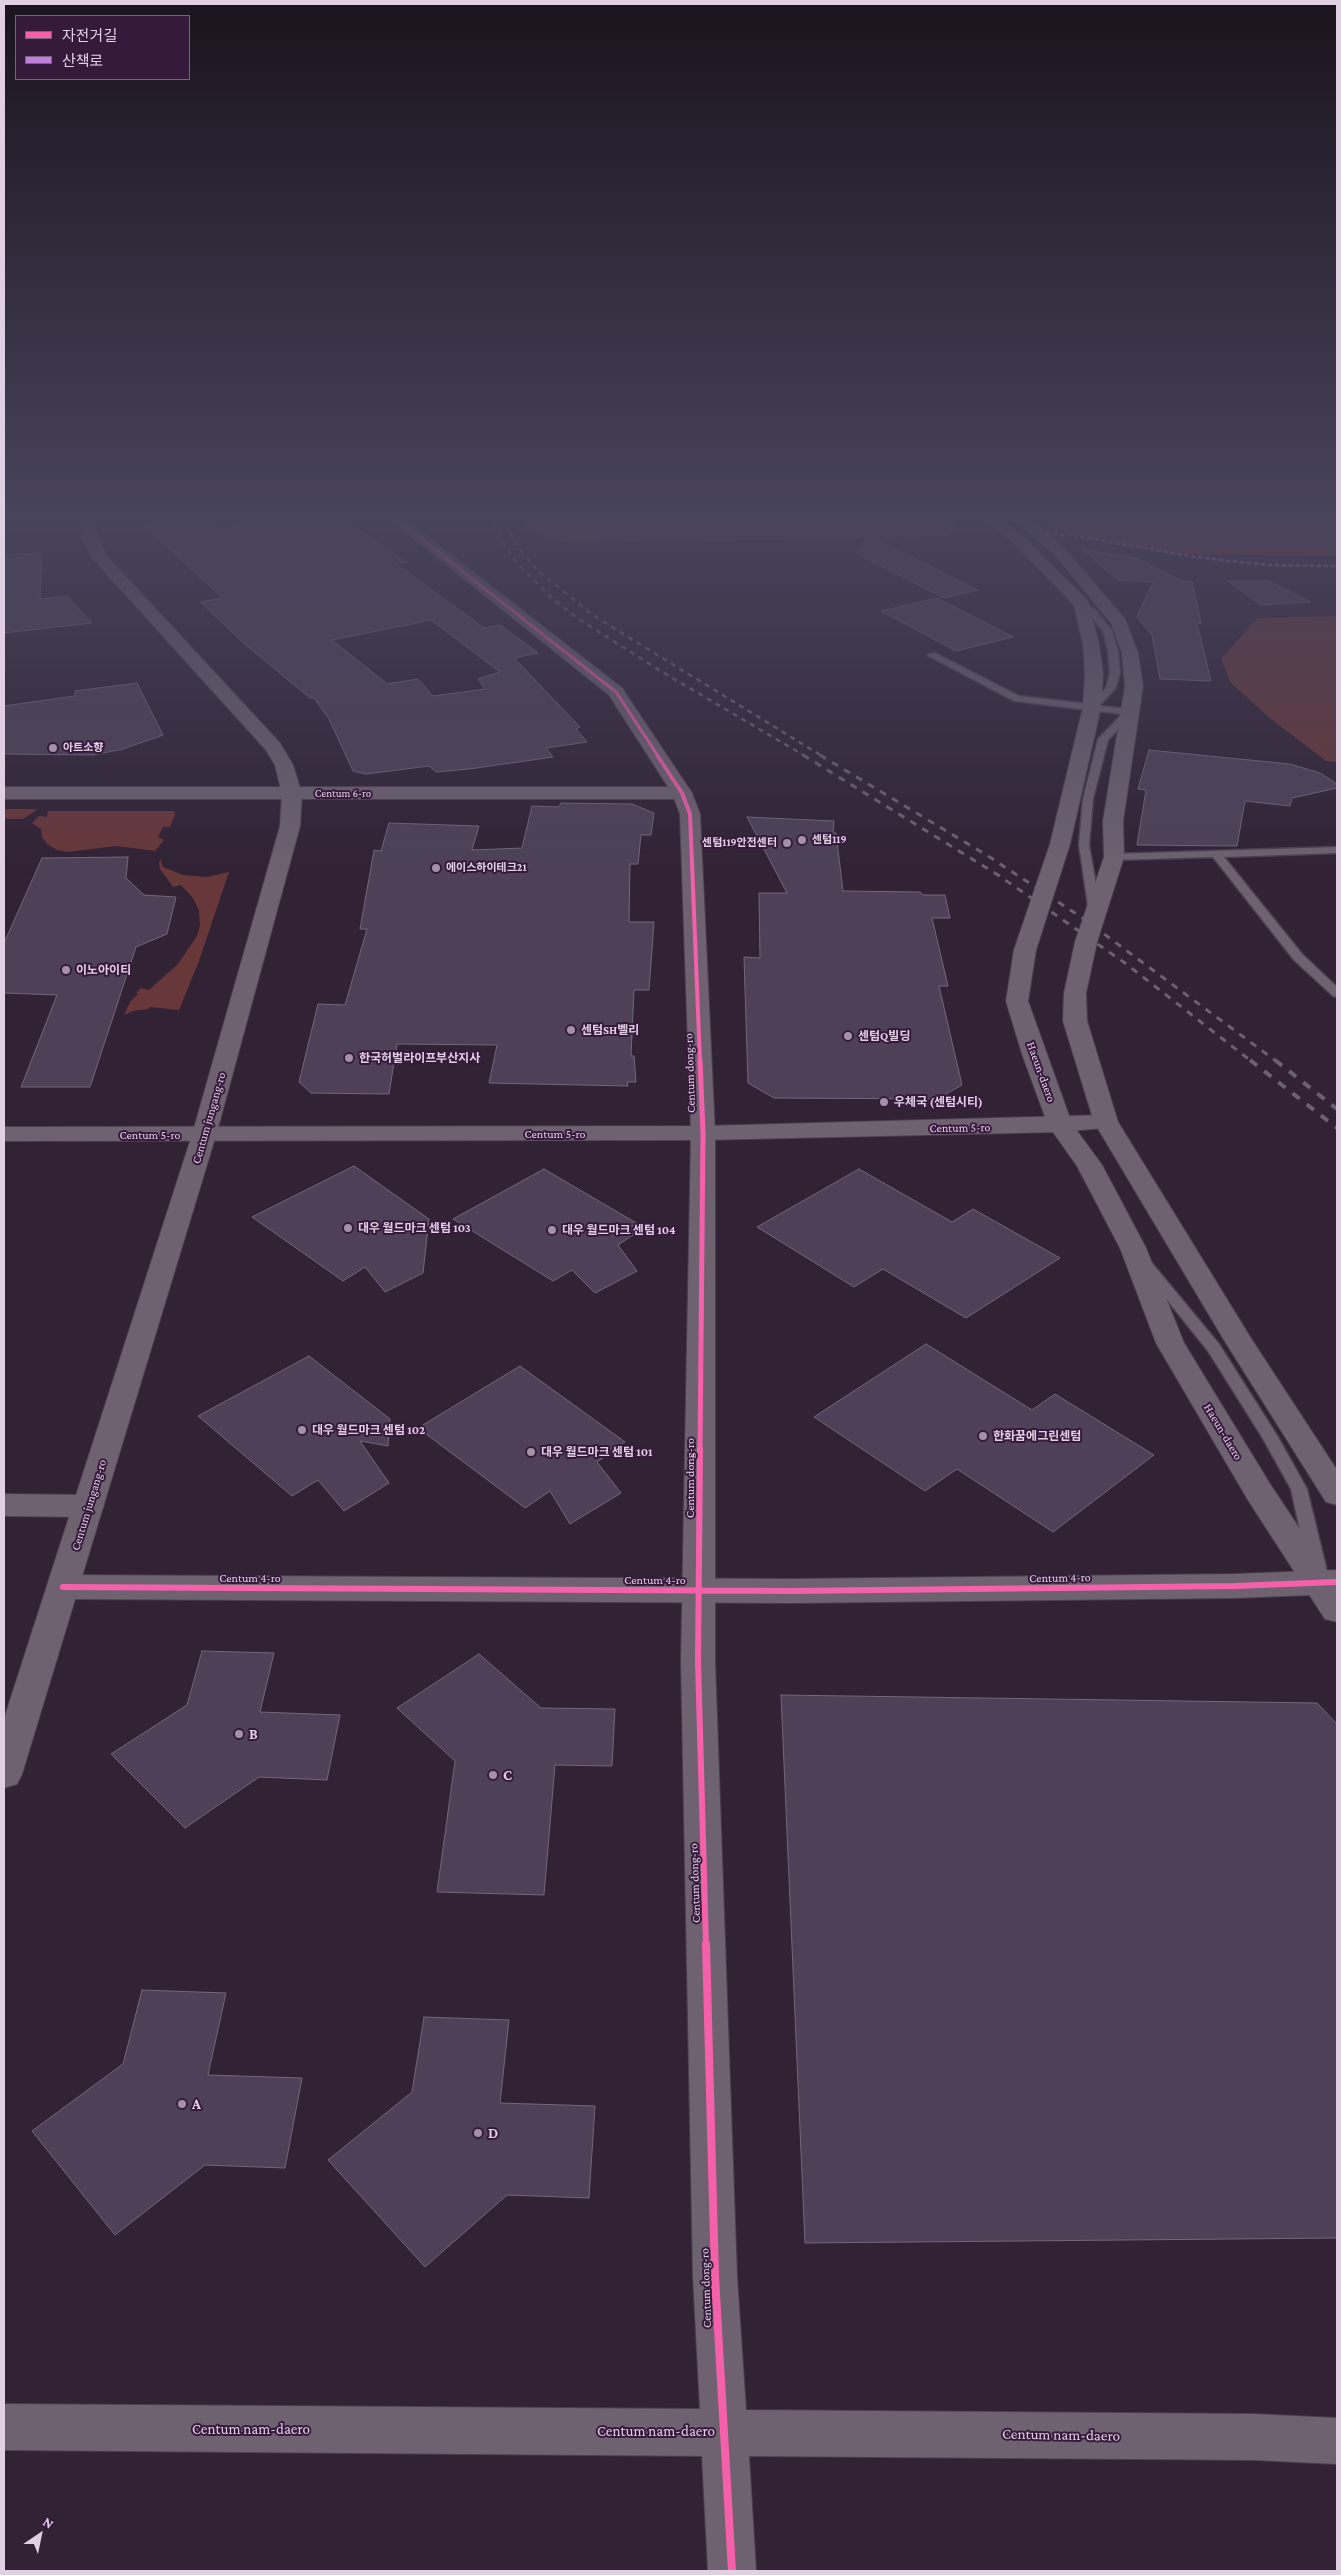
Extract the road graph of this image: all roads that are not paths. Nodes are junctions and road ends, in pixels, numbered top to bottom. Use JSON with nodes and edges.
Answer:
{"nodes":[{"id":1,"x":170,"y":635,"type":"edge"},
{"id":2,"x":544,"y":635,"type":"edge"},
{"id":3,"x":1089,"y":635,"type":"edge"},
{"id":4,"x":1124,"y":635,"type":"edge"},
{"id":5,"x":932,"y":655,"type":"dead end"},
{"id":6,"x":1092,"y":707,"type":"junction"},
{"id":7,"x":1129,"y":712,"type":"junction"},
{"id":8,"x":682,"y":792,"type":"junction"},
{"id":9,"x":4,"y":794,"type":"edge"},
{"id":10,"x":292,"y":794,"type":"junction"},
{"id":11,"x":1337,"y":850,"type":"edge"},
{"id":12,"x":1215,"y":853,"type":"junction"},
{"id":13,"x":1114,"y":856,"type":"junction"},
{"id":14,"x":1095,"y":914,"type":"junction"},
{"id":15,"x":1337,"y":993,"type":"edge"},
{"id":16,"x":1106,"y":1122,"type":"junction"},
{"id":17,"x":1060,"y":1126,"type":"junction"},
{"id":18,"x":703,"y":1133,"type":"junction"},
{"id":19,"x":4,"y":1134,"type":"edge"},
{"id":20,"x":204,"y":1135,"type":"junction"},
{"id":21,"x":1337,"y":1494,"type":"edge"},
{"id":22,"x":4,"y":1505,"type":"edge"},
{"id":23,"x":88,"y":1506,"type":"junction"},
{"id":24,"x":1329,"y":1583,"type":"edge"},
{"id":25,"x":63,"y":1587,"type":"junction"},
{"id":26,"x":699,"y":1590,"type":"junction"},
{"id":27,"x":1337,"y":1610,"type":"edge"},
{"id":28,"x":4,"y":1774,"type":"edge"},
{"id":29,"x":1337,"y":2426,"type":"edge"},
{"id":30,"x":4,"y":2427,"type":"edge"},
{"id":31,"x":722,"y":2432,"type":"junction"},
{"id":32,"x":1254,"y":2437,"type":"junction"},
{"id":33,"x":1337,"y":2441,"type":"edge"},
{"id":34,"x":732,"y":2571,"type":"edge"}],
"edges":[{"from":1,"to":10,"type":"main road","name":"Centum jungang-ro"},
{"from":2,"to":8,"type":"main road","name":"Centum dong-ro"},
{"from":3,"to":6,"type":"main road","name":"Haeun-daero"},
{"from":4,"to":7,"type":"main road"},
{"from":5,"to":6,"type":"lane"},
{"from":6,"to":7,"type":"lane"},
{"from":6,"to":17,"type":"main road","name":"Haeun-daero"},
{"from":7,"to":13,"type":"main road"},
{"from":7,"to":14,"type":"lane"},
{"from":8,"to":10,"type":"main road","name":"Centum 6-ro"},
{"from":8,"to":18,"type":"main road","name":"Centum dong-ro"},
{"from":9,"to":10,"type":"main road","name":"Centum 6-ro"},
{"from":10,"to":20,"type":"main road","name":"Centum jungang-ro"},
{"from":11,"to":12,"type":"lane"},
{"from":12,"to":13,"type":"lane"},
{"from":12,"to":15,"type":"lane"},
{"from":13,"to":14,"type":"main road"},
{"from":14,"to":16,"type":"main road"},
{"from":16,"to":17,"type":"main road","name":"Centum 5-ro"},
{"from":16,"to":21,"type":"main road"},
{"from":17,"to":18,"type":"main road","name":"Centum 5-ro"},
{"from":17,"to":24,"type":"main road","name":"Haeun-daero"},
{"from":18,"to":20,"type":"main road","name":"Centum 5-ro"},
{"from":18,"to":26,"type":"main road","name":"Centum dong-ro"},
{"from":19,"to":20,"type":"main road","name":"Centum 5-ro"},
{"from":20,"to":23,"type":"main road","name":"Centum jungang-ro"},
{"from":22,"to":23,"type":"main road"},
{"from":23,"to":25,"type":"main road","name":"Centum jungang-ro"},
{"from":24,"to":26,"type":"main road","name":"Centum 4-ro"},
{"from":24,"to":27,"type":"main road","name":"Haeun-daero"},
{"from":25,"to":26,"type":"main road","name":"Centum 4-ro"},
{"from":25,"to":28,"type":"main road","name":"Centum jungang-ro"},
{"from":26,"to":31,"type":"main road","name":"Centum dong-ro"},
{"from":29,"to":32,"type":"main road"},
{"from":30,"to":31,"type":"main road","name":"Centum nam-daero"},
{"from":31,"to":32,"type":"main road","name":"Centum nam-daero"},
{"from":31,"to":34,"type":"main road","name":"Centum dong-ro"},
{"from":32,"to":33,"type":"main road","name":"Centum nam-daero"}]}
